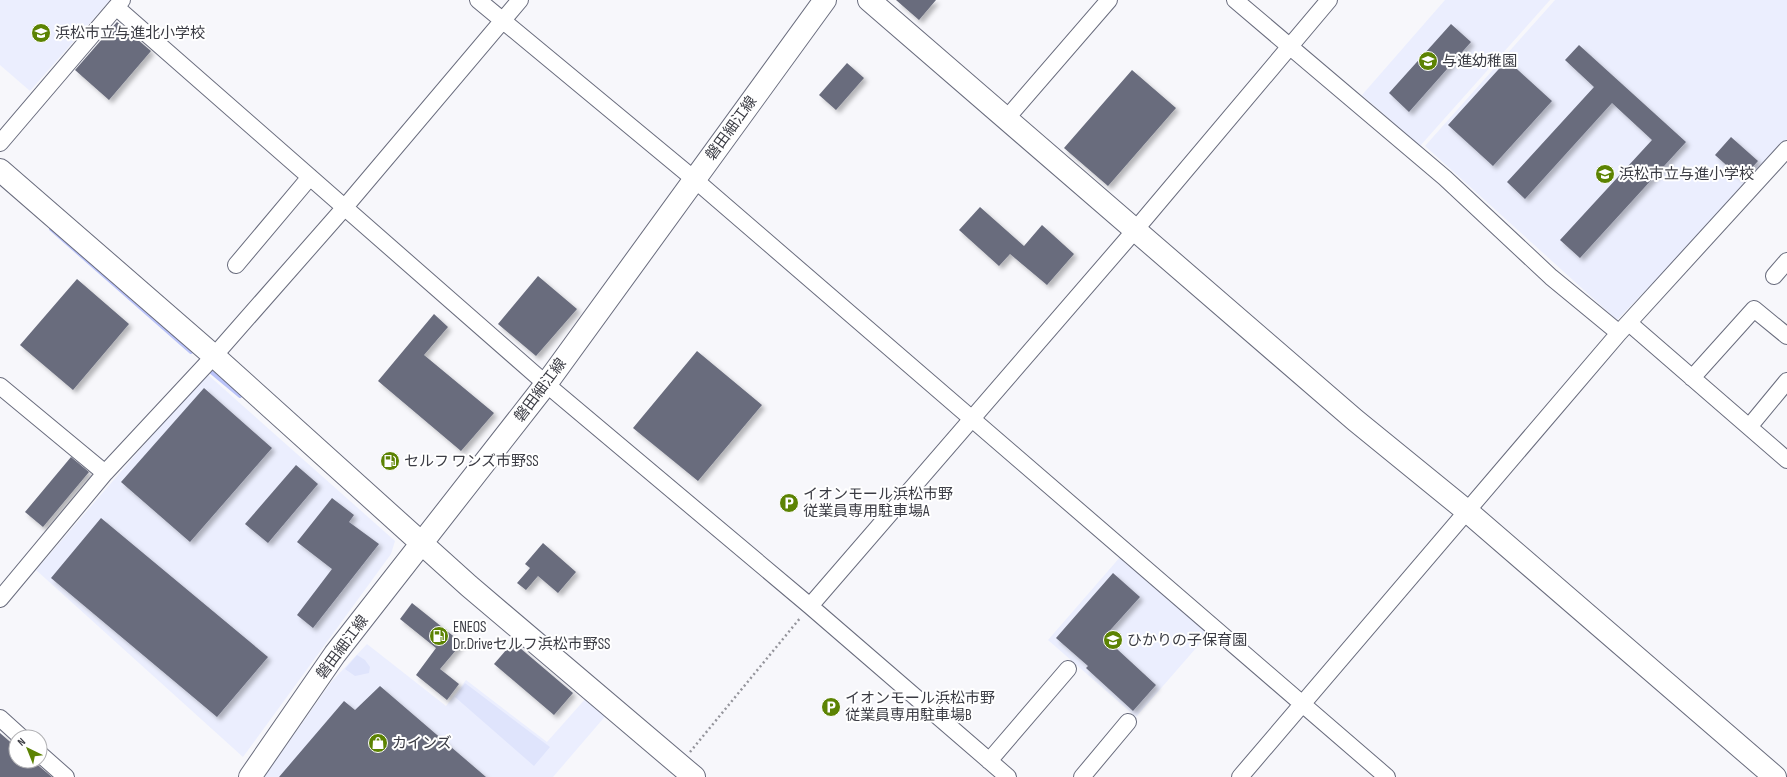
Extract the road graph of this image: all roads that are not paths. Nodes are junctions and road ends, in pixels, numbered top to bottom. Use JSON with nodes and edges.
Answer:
{"nodes":[{"id":1,"x":478,"y":0,"type":"edge"},
{"id":2,"x":520,"y":0,"type":"edge"},
{"id":3,"x":825,"y":0,"type":"edge"},
{"id":4,"x":869,"y":0,"type":"edge"},
{"id":5,"x":1109,"y":0,"type":"edge"},
{"id":6,"x":1236,"y":0,"type":"edge"},
{"id":7,"x":1329,"y":0,"type":"edge"},
{"id":8,"x":119,"y":3,"type":"edge"},
{"id":9,"x":502,"y":21,"type":"junction"},
{"id":10,"x":1290,"y":45,"type":"junction"},
{"id":11,"x":1007,"y":118,"type":"junction"},
{"id":12,"x":0,"y":143,"type":"edge"},
{"id":13,"x":1787,"y":149,"type":"edge"},
{"id":14,"x":0,"y":170,"type":"edge"},
{"id":15,"x":310,"y":177,"type":"junction"},
{"id":16,"x":694,"y":178,"type":"junction"},
{"id":17,"x":345,"y":207,"type":"junction"},
{"id":18,"x":1136,"y":228,"type":"junction"},
{"id":19,"x":1787,"y":261,"type":"edge"},
{"id":20,"x":236,"y":265,"type":"dead end"},
{"id":21,"x":1774,"y":276,"type":"dead end"},
{"id":22,"x":1624,"y":328,"type":"junction"},
{"id":23,"x":1787,"y":336,"type":"edge"},
{"id":24,"x":214,"y":356,"type":"junction"},
{"id":25,"x":1692,"y":378,"type":"junction"},
{"id":26,"x":1787,"y":381,"type":"edge"},
{"id":27,"x":546,"y":384,"type":"junction"},
{"id":28,"x":0,"y":386,"type":"edge"},
{"id":29,"x":972,"y":419,"type":"junction"},
{"id":30,"x":1749,"y":427,"type":"junction"},
{"id":31,"x":1787,"y":460,"type":"edge"},
{"id":32,"x":105,"y":474,"type":"junction"},
{"id":33,"x":1468,"y":512,"type":"junction"},
{"id":34,"x":422,"y":544,"type":"junction"},
{"id":35,"x":0,"y":599,"type":"edge"},
{"id":36,"x":810,"y":606,"type":"junction"},
{"id":37,"x":1068,"y":669,"type":"dead end"},
{"id":38,"x":1304,"y":703,"type":"junction"},
{"id":39,"x":0,"y":718,"type":"edge"},
{"id":40,"x":1128,"y":722,"type":"dead end"},
{"id":41,"x":12,"y":729,"type":"edge"},
{"id":42,"x":48,"y":761,"type":"edge"},
{"id":43,"x":989,"y":761,"type":"junction"},
{"id":44,"x":685,"y":772,"type":"edge"},
{"id":45,"x":66,"y":777,"type":"edge"},
{"id":46,"x":250,"y":777,"type":"edge"},
{"id":47,"x":1008,"y":777,"type":"edge"},
{"id":48,"x":1082,"y":777,"type":"edge"},
{"id":49,"x":1240,"y":777,"type":"edge"},
{"id":50,"x":1387,"y":777,"type":"edge"},
{"id":51,"x":1775,"y":777,"type":"edge"}],
"edges":[{"from":1,"to":9,"type":"street"},
{"from":2,"to":9,"type":"street"},
{"from":3,"to":16,"type":"street","name":"磐田細江線"},
{"from":4,"to":11,"type":"street"},
{"from":5,"to":11,"type":"street"},
{"from":6,"to":10,"type":"street"},
{"from":7,"to":10,"type":"street"},
{"from":8,"to":12,"type":"street"},
{"from":8,"to":15,"type":"street"},
{"from":9,"to":16,"type":"street"},
{"from":9,"to":17,"type":"street"},
{"from":10,"to":18,"type":"street"},
{"from":10,"to":22,"type":"street"},
{"from":11,"to":18,"type":"street"},
{"from":13,"to":22,"type":"street"},
{"from":14,"to":24,"type":"street"},
{"from":15,"to":17,"type":"street"},
{"from":15,"to":20,"type":"street"},
{"from":16,"to":27,"type":"street","name":"磐田細江線"},
{"from":16,"to":29,"type":"street"},
{"from":17,"to":24,"type":"street"},
{"from":17,"to":27,"type":"street"},
{"from":18,"to":29,"type":"street"},
{"from":18,"to":33,"type":"street"},
{"from":19,"to":21,"type":"street"},
{"from":22,"to":25,"type":"street"},
{"from":22,"to":33,"type":"street"},
{"from":23,"to":25,"type":"street"},
{"from":24,"to":32,"type":"street"},
{"from":24,"to":34,"type":"street"},
{"from":25,"to":30,"type":"street"},
{"from":26,"to":30,"type":"street"},
{"from":27,"to":34,"type":"street","name":"磐田細江線"},
{"from":27,"to":36,"type":"street"},
{"from":28,"to":32,"type":"street"},
{"from":29,"to":36,"type":"street"},
{"from":29,"to":38,"type":"street"},
{"from":30,"to":31,"type":"street"},
{"from":32,"to":35,"type":"street"},
{"from":33,"to":38,"type":"street"},
{"from":33,"to":51,"type":"street"},
{"from":34,"to":44,"type":"street"},
{"from":34,"to":46,"type":"street","name":"磐田細江線"},
{"from":36,"to":43,"type":"street"},
{"from":37,"to":43,"type":"street"},
{"from":38,"to":49,"type":"street"},
{"from":38,"to":50,"type":"street"},
{"from":39,"to":41,"type":"street"},
{"from":40,"to":48,"type":"street"},
{"from":42,"to":45,"type":"street"},
{"from":43,"to":47,"type":"street"}]}
